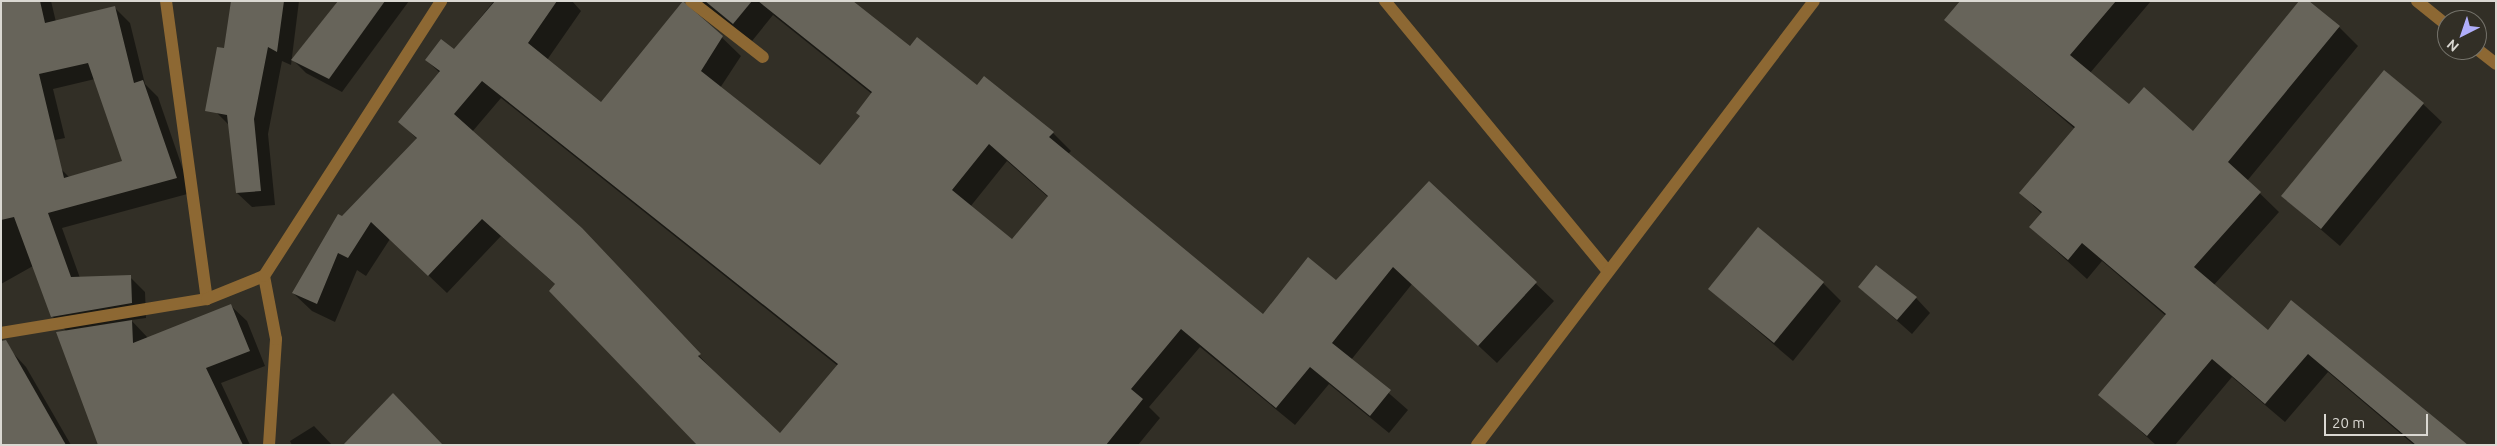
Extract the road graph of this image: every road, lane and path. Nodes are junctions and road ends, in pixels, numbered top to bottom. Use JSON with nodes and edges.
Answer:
{"nodes":[{"id":1,"x":166,"y":1,"type":"edge"},
{"id":2,"x":441,"y":1,"type":"edge"},
{"id":3,"x":691,"y":1,"type":"edge"},
{"id":4,"x":1384,"y":1,"type":"edge"},
{"id":5,"x":1814,"y":1,"type":"edge"},
{"id":6,"x":2417,"y":1,"type":"edge"},
{"id":7,"x":2437,"y":17,"type":"edge"},
{"id":8,"x":763,"y":57,"type":"dead end"},
{"id":9,"x":1607,"y":270,"type":"junction"},
{"id":10,"x":264,"y":276,"type":"junction"},
{"id":11,"x":207,"y":299,"type":"junction"},
{"id":12,"x":1,"y":333,"type":"edge"},
{"id":13,"x":269,"y":445,"type":"edge"},
{"id":14,"x":1477,"y":445,"type":"edge"}],
"edges":[{"from":1,"to":11,"type":"street"},
{"from":2,"to":10,"type":"street"},
{"from":3,"to":8,"type":"street"},
{"from":4,"to":9,"type":"street"},
{"from":5,"to":9,"type":"street"},
{"from":6,"to":7,"type":"street"},
{"from":9,"to":14,"type":"street"},
{"from":10,"to":11,"type":"street"},
{"from":10,"to":13,"type":"street"},
{"from":11,"to":12,"type":"street"}]}
